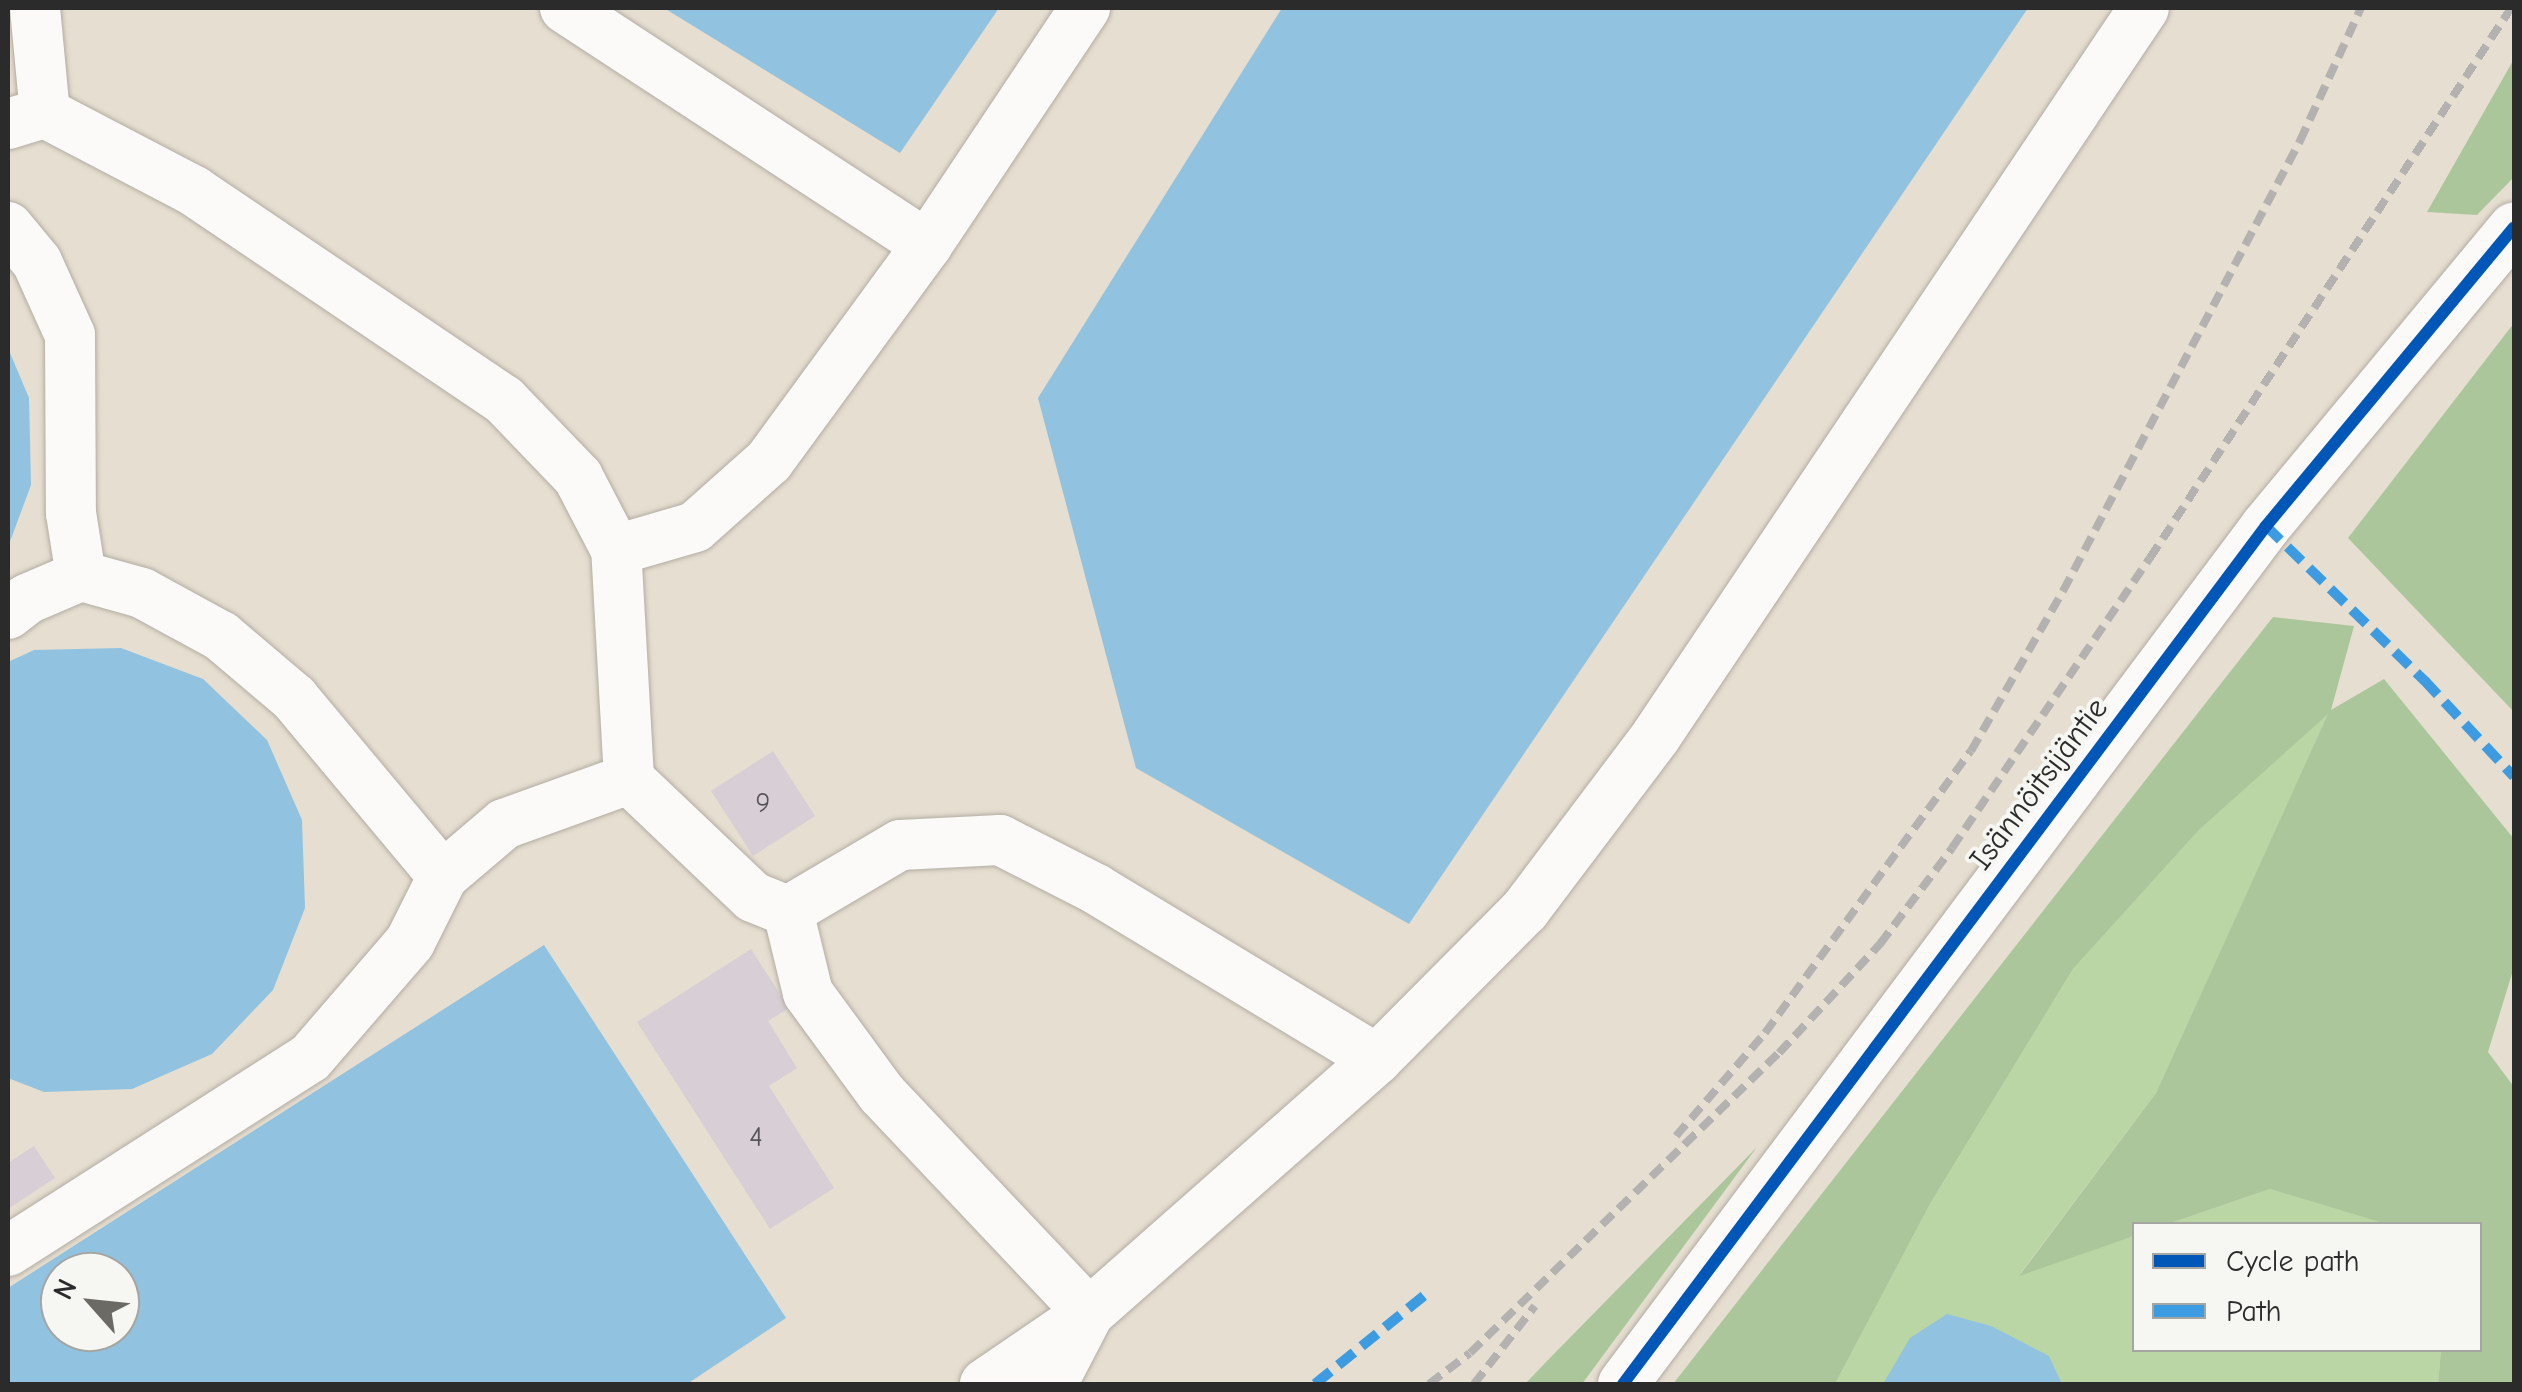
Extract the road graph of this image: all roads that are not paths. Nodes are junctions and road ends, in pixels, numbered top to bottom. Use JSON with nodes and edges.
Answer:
{"nodes":[{"id":1,"x":35,"y":8,"type":"edge"},
{"id":2,"x":564,"y":8,"type":"edge"},
{"id":3,"x":1085,"y":8,"type":"edge"},
{"id":4,"x":2144,"y":8,"type":"edge"},
{"id":5,"x":26,"y":118,"type":"edge"},
{"id":6,"x":8,"y":226,"type":"edge"},
{"id":7,"x":2514,"y":227,"type":"edge"},
{"id":8,"x":927,"y":245,"type":"junction"},
{"id":9,"x":616,"y":550,"type":"junction"},
{"id":10,"x":81,"y":576,"type":"junction"},
{"id":11,"x":8,"y":614,"type":"edge"},
{"id":12,"x":629,"y":779,"type":"junction"},
{"id":13,"x":443,"y":876,"type":"junction"},
{"id":14,"x":788,"y":911,"type":"junction"},
{"id":15,"x":1378,"y":1059,"type":"junction"},
{"id":16,"x":8,"y":1251,"type":"edge"},
{"id":17,"x":1089,"y":1312,"type":"junction"},
{"id":18,"x":985,"y":1384,"type":"edge"},
{"id":19,"x":1052,"y":1384,"type":"edge"},
{"id":20,"x":1622,"y":1384,"type":"edge"}],
"edges":[{"from":1,"to":5,"type":"street"},
{"from":2,"to":8,"type":"street"},
{"from":3,"to":8,"type":"street"},
{"from":4,"to":15,"type":"street"},
{"from":5,"to":9,"type":"street"},
{"from":6,"to":10,"type":"street"},
{"from":7,"to":20,"type":"street","name":"Isännöitsijäntie"},
{"from":8,"to":9,"type":"street"},
{"from":9,"to":12,"type":"street"},
{"from":10,"to":11,"type":"street"},
{"from":10,"to":13,"type":"street"},
{"from":12,"to":13,"type":"street"},
{"from":12,"to":14,"type":"street"},
{"from":13,"to":16,"type":"street"},
{"from":14,"to":15,"type":"street"},
{"from":14,"to":17,"type":"street"},
{"from":15,"to":17,"type":"street"},
{"from":17,"to":18,"type":"street"},
{"from":17,"to":19,"type":"street"}]}
